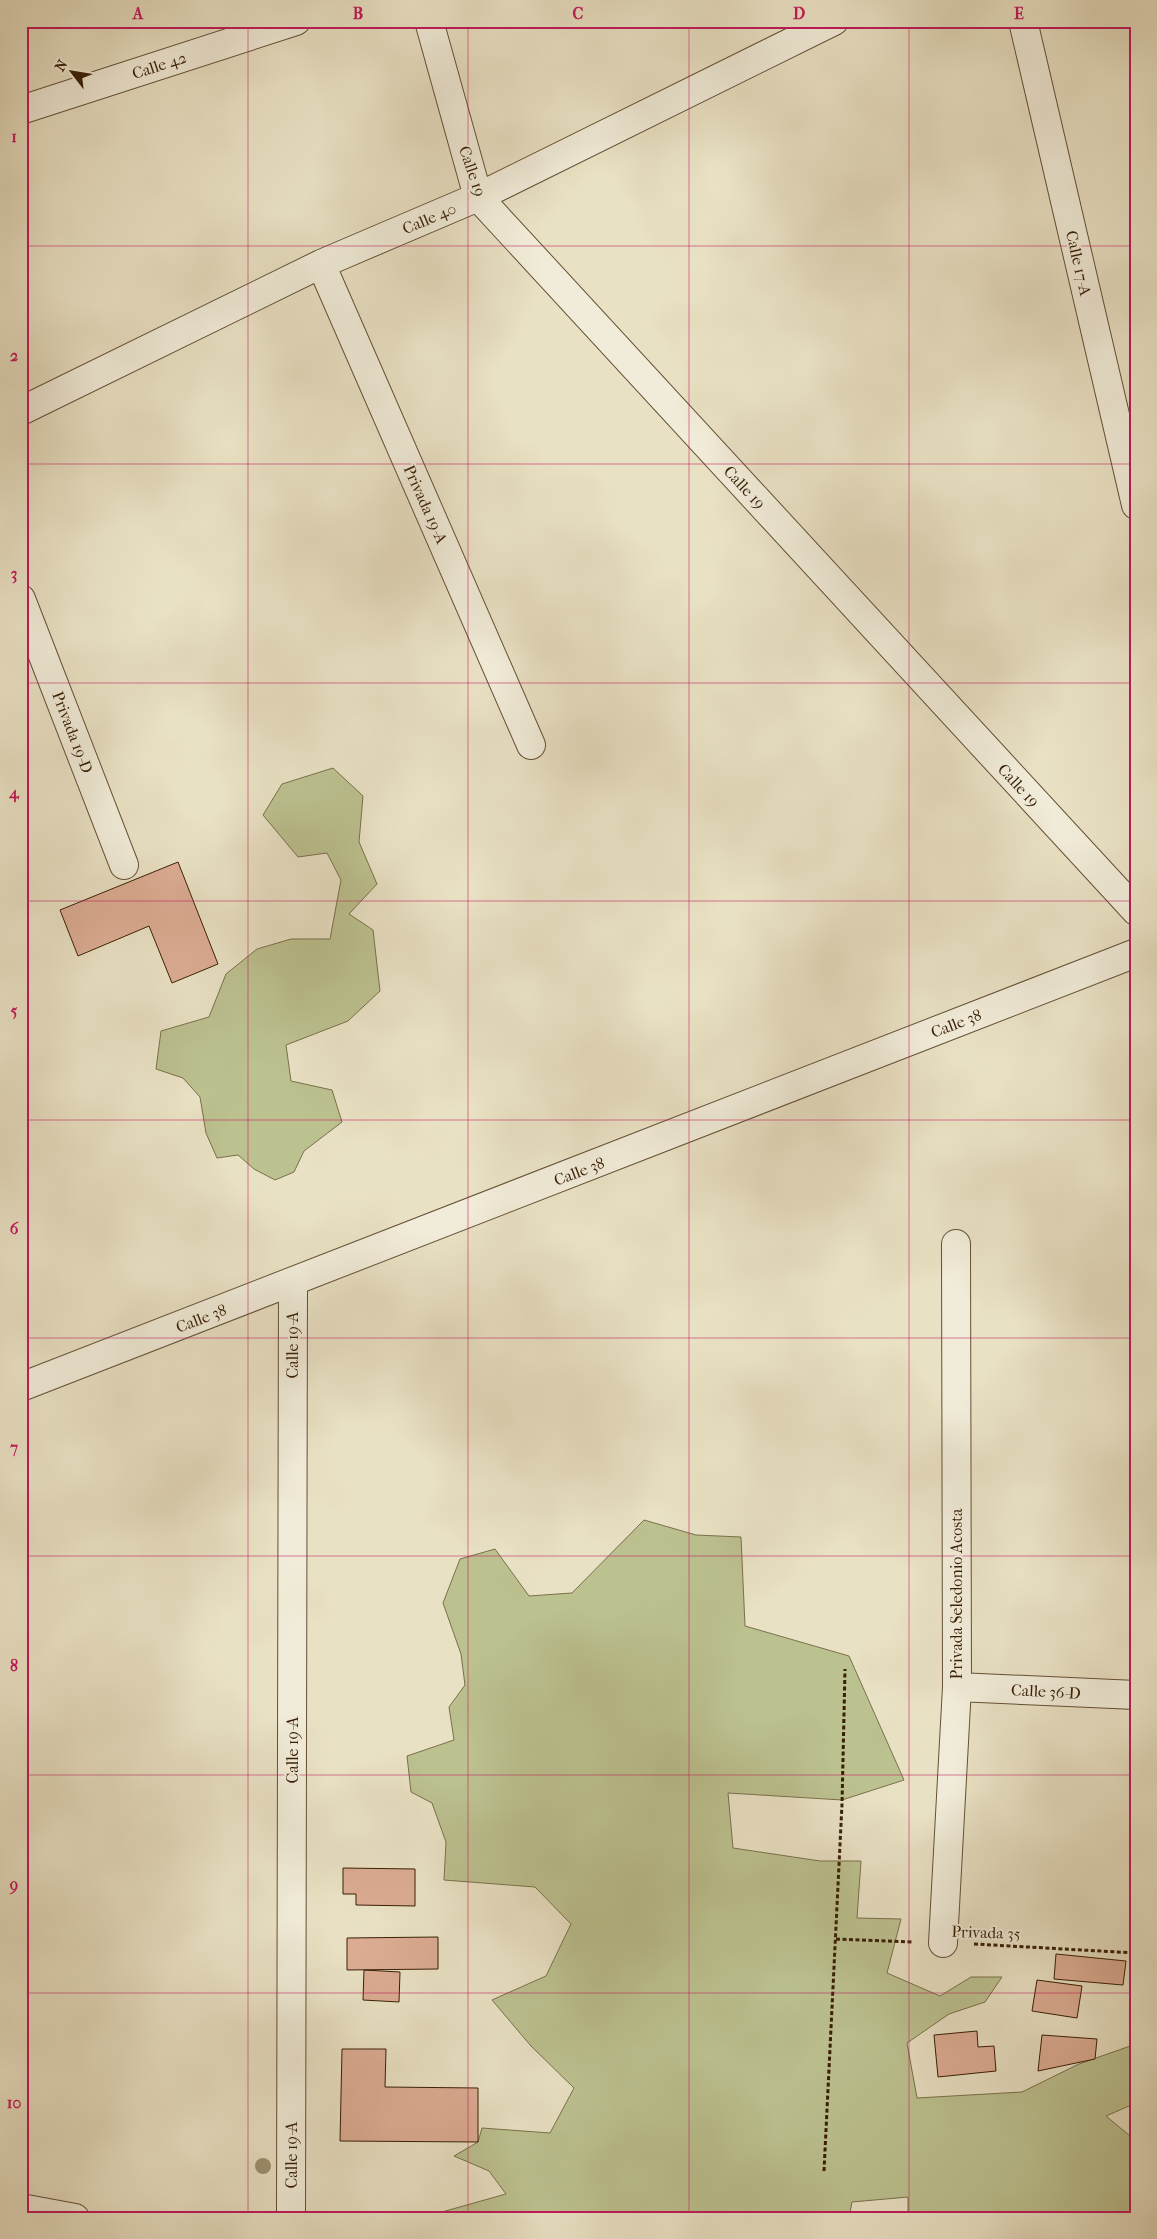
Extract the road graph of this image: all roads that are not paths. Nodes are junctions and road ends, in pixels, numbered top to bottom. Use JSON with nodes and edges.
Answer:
{"nodes":[{"id":1,"x":296,"y":21,"type":"edge"},
{"id":2,"x":429,"y":21,"type":"edge"},
{"id":3,"x":834,"y":21,"type":"edge"},
{"id":4,"x":1023,"y":21,"type":"edge"},
{"id":5,"x":807,"y":27,"type":"edge"},
{"id":6,"x":21,"y":110,"type":"edge"},
{"id":7,"x":478,"y":197,"type":"junction"},
{"id":8,"x":321,"y":264,"type":"junction"},
{"id":9,"x":21,"y":411,"type":"edge"},
{"id":10,"x":1136,"y":505,"type":"edge"},
{"id":11,"x":21,"y":599,"type":"edge"},
{"id":12,"x":531,"y":744,"type":"dead end"},
{"id":13,"x":124,"y":865,"type":"dead end"},
{"id":14,"x":1136,"y":911,"type":"edge"},
{"id":15,"x":1136,"y":953,"type":"edge"},
{"id":16,"x":956,"y":1244,"type":"dead end"},
{"id":17,"x":293,"y":1283,"type":"junction"},
{"id":18,"x":21,"y":1387,"type":"edge"},
{"id":19,"x":957,"y":1687,"type":"junction"},
{"id":20,"x":1136,"y":1695,"type":"edge"},
{"id":21,"x":943,"y":1943,"type":"road end"},
{"id":22,"x":21,"y":2208,"type":"edge"},
{"id":23,"x":75,"y":2218,"type":"edge"},
{"id":24,"x":291,"y":2218,"type":"edge"}],
"edges":[{"from":1,"to":6,"type":"street","name":"Calle 42"},
{"from":2,"to":7,"type":"street","name":"Calle 19"},
{"from":3,"to":5,"type":"street","name":"Calle 40"},
{"from":4,"to":10,"type":"street","name":"Calle 17-A"},
{"from":5,"to":7,"type":"street","name":"Calle 40"},
{"from":7,"to":8,"type":"street","name":"Calle 40"},
{"from":7,"to":14,"type":"street","name":"Calle 19"},
{"from":8,"to":9,"type":"street","name":"Calle 40"},
{"from":8,"to":12,"type":"street","name":"Privada 19-A"},
{"from":11,"to":13,"type":"street","name":"Privada 19-D"},
{"from":15,"to":17,"type":"street","name":"Calle 38"},
{"from":16,"to":19,"type":"street","name":"Privada Seledonio Acosta"},
{"from":17,"to":18,"type":"street","name":"Calle 38"},
{"from":17,"to":24,"type":"street","name":"Calle 19-A"},
{"from":19,"to":20,"type":"street","name":"Calle 36-D"},
{"from":19,"to":21,"type":"street","name":"Privada Seledonio Acosta"},
{"from":22,"to":23,"type":"street"}]}
